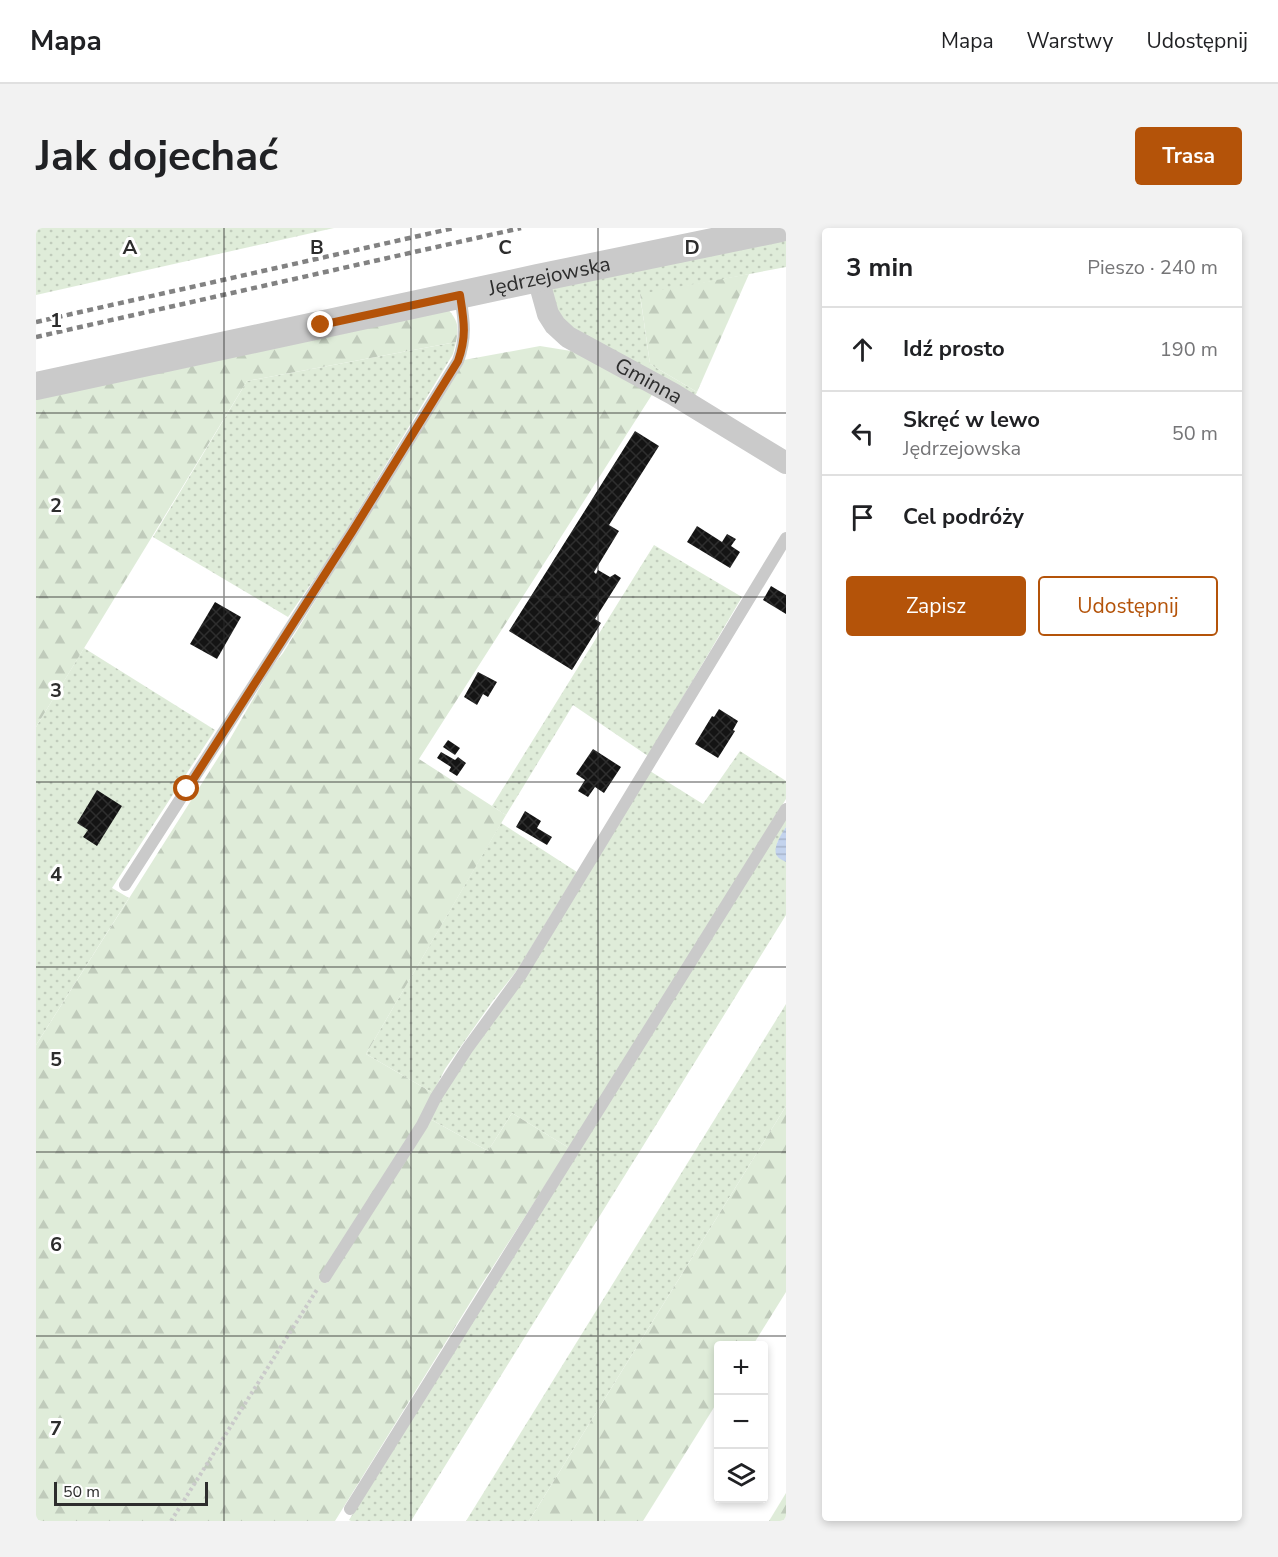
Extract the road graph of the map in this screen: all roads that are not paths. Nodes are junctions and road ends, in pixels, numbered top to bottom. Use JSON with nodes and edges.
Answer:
{"nodes":[{"id":1,"x":781,"y":228,"type":"edge"},
{"id":2,"x":538,"y":278,"type":"junction"},
{"id":3,"x":460,"y":295,"type":"junction"},
{"id":4,"x":36,"y":386,"type":"edge"},
{"id":5,"x":786,"y":463,"type":"edge"},
{"id":6,"x":786,"y":538,"type":"edge"},
{"id":7,"x":786,"y":809,"type":"edge"},
{"id":8,"x":125,"y":885,"type":"dead end"},
{"id":9,"x":325,"y":1278,"type":"road end"},
{"id":10,"x":350,"y":1509,"type":"dead end"}],
"edges":[{"from":1,"to":2,"type":"street","name":"Jędrzejowska"},
{"from":2,"to":3,"type":"street","name":"Jędrzejowska"},
{"from":2,"to":5,"type":"street","name":"Gminna"},
{"from":3,"to":4,"type":"street","name":"Jędrzejowska"},
{"from":3,"to":8,"type":"lane"},
{"from":6,"to":9,"type":"lane"},
{"from":7,"to":10,"type":"lane"}]}
